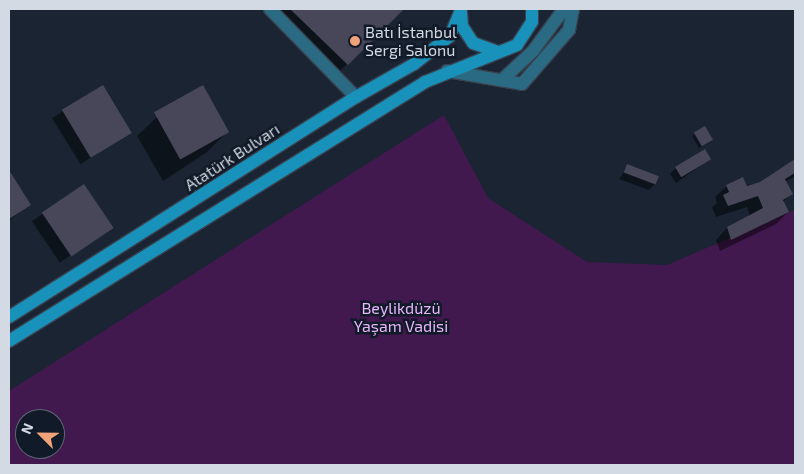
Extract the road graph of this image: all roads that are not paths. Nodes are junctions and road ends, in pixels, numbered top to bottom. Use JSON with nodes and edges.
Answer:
{"nodes":[{"id":1,"x":270,"y":9,"type":"edge"},
{"id":2,"x":564,"y":9,"type":"edge"},
{"id":3,"x":573,"y":9,"type":"edge"},
{"id":4,"x":461,"y":11,"type":"edge"},
{"id":5,"x":534,"y":12,"type":"edge"},
{"id":6,"x":501,"y":52,"type":"junction"},
{"id":7,"x":447,"y":71,"type":"junction"},
{"id":8,"x":502,"y":80,"type":"junction"},
{"id":9,"x":356,"y":97,"type":"junction"},
{"id":10,"x":9,"y":317,"type":"edge"},
{"id":11,"x":9,"y":341,"type":"edge"}],
"edges":[{"from":1,"to":9,"type":"street"},
{"from":2,"to":8,"type":"street"},
{"from":3,"to":8,"type":"street"},
{"from":4,"to":6,"type":"main road"},
{"from":4,"to":9,"type":"main road","name":"Atatürk Bulvarı"},
{"from":5,"to":6,"type":"main road"},
{"from":6,"to":7,"type":"main road"},
{"from":7,"to":8,"type":"street"},
{"from":7,"to":11,"type":"main road"},
{"from":9,"to":10,"type":"main road","name":"Atatürk Bulvarı"}]}
